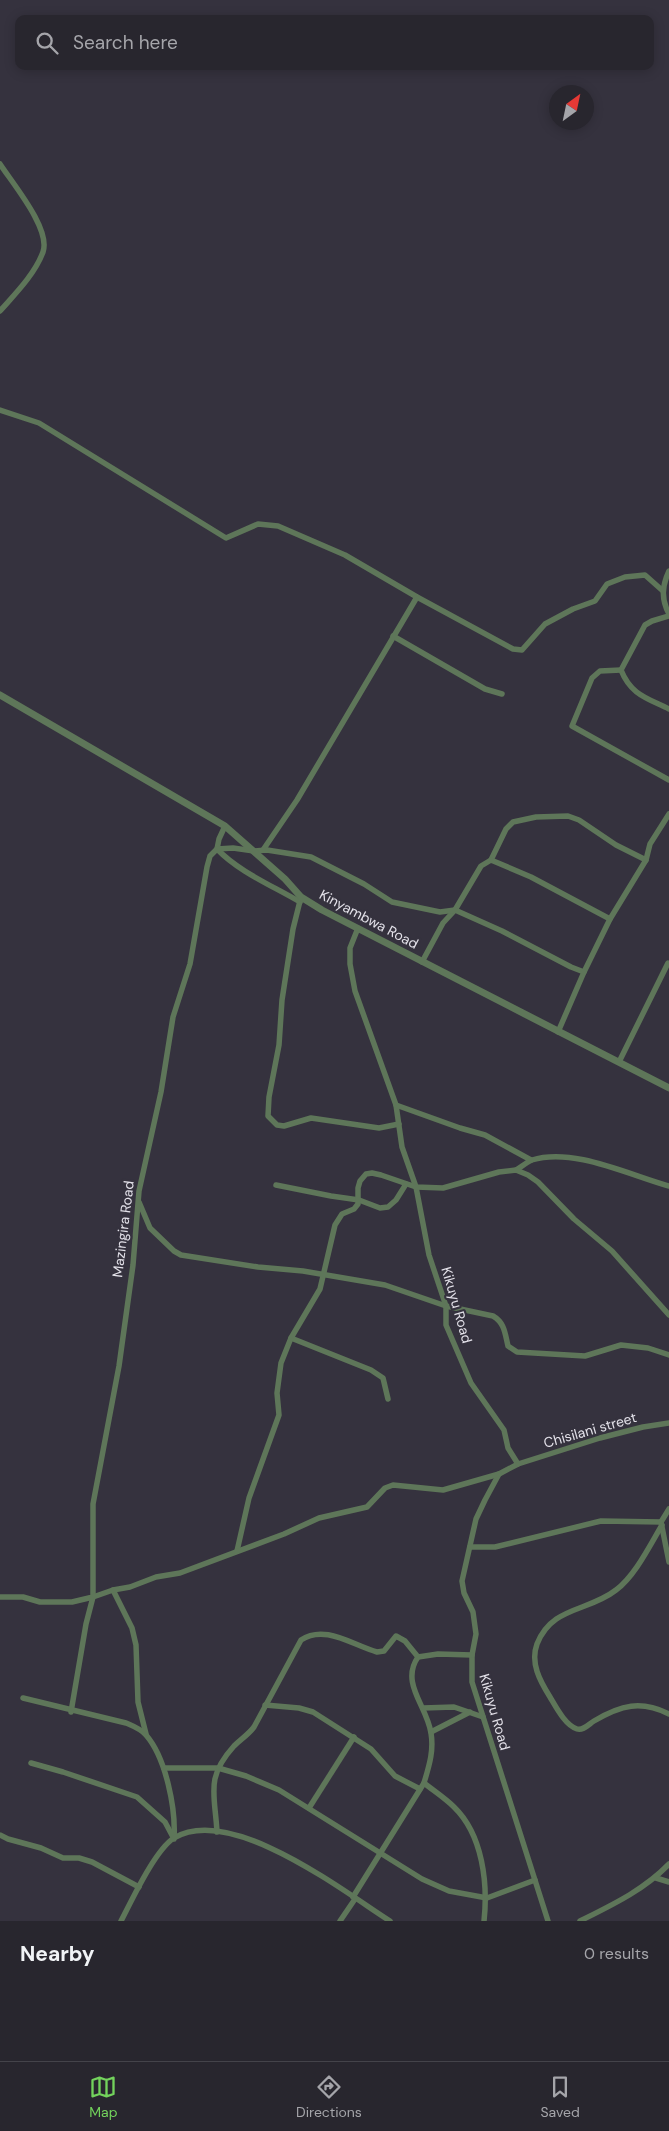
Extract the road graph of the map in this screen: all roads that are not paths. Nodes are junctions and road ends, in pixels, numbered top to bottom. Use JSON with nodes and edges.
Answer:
{"nodes":[{"id":1,"x":0,"y":164,"type":"edge"},
{"id":2,"x":0,"y":311,"type":"edge"},
{"id":3,"x":0,"y":410,"type":"edge"},
{"id":4,"x":669,"y":571,"type":"edge"},
{"id":5,"x":663,"y":591,"type":"junction"},
{"id":6,"x":417,"y":598,"type":"junction"},
{"id":7,"x":669,"y":615,"type":"edge"},
{"id":8,"x":394,"y":636,"type":"junction"},
{"id":9,"x":621,"y":670,"type":"junction"},
{"id":10,"x":502,"y":694,"type":"dead end"},
{"id":11,"x":0,"y":695,"type":"edge"},
{"id":12,"x":669,"y":709,"type":"edge"},
{"id":13,"x":669,"y":780,"type":"edge"},
{"id":14,"x":669,"y":814,"type":"edge"},
{"id":15,"x":224,"y":826,"type":"junction"},
{"id":16,"x":217,"y":848,"type":"junction"},
{"id":17,"x":263,"y":850,"type":"junction"},
{"id":18,"x":254,"y":851,"type":"junction"},
{"id":19,"x":491,"y":860,"type":"junction"},
{"id":20,"x":646,"y":860,"type":"junction"},
{"id":21,"x":301,"y":899,"type":"junction"},
{"id":22,"x":455,"y":910,"type":"junction"},
{"id":23,"x":610,"y":919,"type":"junction"},
{"id":24,"x":358,"y":928,"type":"junction"},
{"id":25,"x":422,"y":962,"type":"junction"},
{"id":26,"x":668,"y":963,"type":"edge"},
{"id":27,"x":584,"y":972,"type":"junction"},
{"id":28,"x":558,"y":1032,"type":"junction"},
{"id":29,"x":619,"y":1062,"type":"junction"},
{"id":30,"x":669,"y":1088,"type":"edge"},
{"id":31,"x":396,"y":1104,"type":"junction"},
{"id":32,"x":399,"y":1124,"type":"junction"},
{"id":33,"x":531,"y":1160,"type":"junction"},
{"id":34,"x":516,"y":1170,"type":"junction"},
{"id":35,"x":406,"y":1184,"type":"junction"},
{"id":36,"x":276,"y":1185,"type":"dead end"},
{"id":37,"x":669,"y":1186,"type":"edge"},
{"id":38,"x":416,"y":1187,"type":"junction"},
{"id":39,"x":359,"y":1200,"type":"junction"},
{"id":40,"x":139,"y":1202,"type":"junction"},
{"id":41,"x":324,"y":1274,"type":"junction"},
{"id":42,"x":446,"y":1306,"type":"junction"},
{"id":43,"x":669,"y":1315,"type":"edge"},
{"id":44,"x":290,"y":1338,"type":"junction"},
{"id":45,"x":669,"y":1355,"type":"edge"},
{"id":46,"x":388,"y":1399,"type":"dead end"},
{"id":47,"x":669,"y":1423,"type":"edge"},
{"id":48,"x":518,"y":1464,"type":"junction"},
{"id":49,"x":500,"y":1474,"type":"junction"},
{"id":50,"x":669,"y":1509,"type":"edge"},
{"id":51,"x":661,"y":1523,"type":"junction"},
{"id":52,"x":470,"y":1547,"type":"junction"},
{"id":53,"x":237,"y":1551,"type":"junction"},
{"id":54,"x":669,"y":1562,"type":"edge"},
{"id":55,"x":113,"y":1590,"type":"junction"},
{"id":56,"x":0,"y":1597,"type":"edge"},
{"id":57,"x":93,"y":1597,"type":"junction"},
{"id":58,"x":472,"y":1655,"type":"junction"},
{"id":59,"x":418,"y":1657,"type":"junction"},
{"id":60,"x":23,"y":1698,"type":"dead end"},
{"id":61,"x":266,"y":1705,"type":"junction"},
{"id":62,"x":424,"y":1708,"type":"junction"},
{"id":63,"x":71,"y":1712,"type":"junction"},
{"id":64,"x":470,"y":1712,"type":"junction"},
{"id":65,"x":669,"y":1714,"type":"edge"},
{"id":66,"x":482,"y":1717,"type":"junction"},
{"id":67,"x":431,"y":1732,"type":"junction"},
{"id":68,"x":146,"y":1735,"type":"junction"},
{"id":69,"x":354,"y":1737,"type":"junction"},
{"id":70,"x":31,"y":1763,"type":"dead end"},
{"id":71,"x":164,"y":1768,"type":"junction"},
{"id":72,"x":218,"y":1768,"type":"junction"},
{"id":73,"x":424,"y":1783,"type":"junction"},
{"id":74,"x":420,"y":1789,"type":"junction"},
{"id":75,"x":309,"y":1808,"type":"junction"},
{"id":76,"x":217,"y":1832,"type":"junction"},
{"id":77,"x":0,"y":1835,"type":"edge"},
{"id":78,"x":174,"y":1839,"type":"junction"},
{"id":79,"x":380,"y":1853,"type":"junction"},
{"id":80,"x":669,"y":1864,"type":"edge"},
{"id":81,"x":656,"y":1878,"type":"junction"},
{"id":82,"x":535,"y":1880,"type":"junction"},
{"id":83,"x":669,"y":1882,"type":"edge"},
{"id":84,"x":138,"y":1887,"type":"junction"},
{"id":85,"x":354,"y":1898,"type":"junction"},
{"id":86,"x":487,"y":1898,"type":"junction"},
{"id":87,"x":121,"y":1921,"type":"edge"},
{"id":88,"x":340,"y":1921,"type":"edge"},
{"id":89,"x":390,"y":1921,"type":"edge"},
{"id":90,"x":484,"y":1921,"type":"edge"},
{"id":91,"x":548,"y":1921,"type":"edge"},
{"id":92,"x":580,"y":1921,"type":"edge"}],
"edges":[{"from":1,"to":2,"type":"street"},
{"from":3,"to":6,"type":"street"},
{"from":4,"to":5,"type":"street"},
{"from":5,"to":6,"type":"street"},
{"from":5,"to":7,"type":"street"},
{"from":6,"to":8,"type":"street"},
{"from":7,"to":9,"type":"street"},
{"from":8,"to":10,"type":"street"},
{"from":8,"to":17,"type":"street"},
{"from":9,"to":12,"type":"street"},
{"from":9,"to":13,"type":"street"},
{"from":11,"to":15,"type":"street","name":"Kinyambwa Road"},
{"from":14,"to":20,"type":"street"},
{"from":15,"to":16,"type":"street","name":"Mazingira Road"},
{"from":15,"to":18,"type":"street","name":"Kinyambwa Road"},
{"from":16,"to":18,"type":"street"},
{"from":16,"to":21,"type":"street"},
{"from":16,"to":40,"type":"street","name":"Mazingira Road"},
{"from":17,"to":18,"type":"street"},
{"from":17,"to":22,"type":"street"},
{"from":18,"to":21,"type":"street","name":"Kinyambwa Road"},
{"from":19,"to":20,"type":"street"},
{"from":19,"to":22,"type":"street"},
{"from":19,"to":23,"type":"street"},
{"from":20,"to":23,"type":"street"},
{"from":21,"to":24,"type":"street","name":"Kinyambwa Road"},
{"from":21,"to":32,"type":"street"},
{"from":22,"to":25,"type":"street"},
{"from":22,"to":27,"type":"street"},
{"from":23,"to":27,"type":"street"},
{"from":24,"to":25,"type":"street","name":"Kinyambwa Road"},
{"from":24,"to":31,"type":"street","name":"Kikuyu Road"},
{"from":25,"to":28,"type":"street","name":"Kinyambwa Road"},
{"from":26,"to":29,"type":"street"},
{"from":27,"to":28,"type":"street"},
{"from":28,"to":29,"type":"street","name":"Kinyambwa Road"},
{"from":29,"to":30,"type":"street","name":"Kinyambwa Road"},
{"from":31,"to":32,"type":"street","name":"Kikuyu Road"},
{"from":31,"to":33,"type":"street"},
{"from":32,"to":38,"type":"street","name":"Kikuyu Road"},
{"from":33,"to":34,"type":"street"},
{"from":33,"to":37,"type":"street"},
{"from":34,"to":38,"type":"street"},
{"from":34,"to":43,"type":"street"},
{"from":35,"to":38,"type":"street"},
{"from":35,"to":39,"type":"street"},
{"from":35,"to":39,"type":"street"},
{"from":36,"to":39,"type":"street"},
{"from":38,"to":42,"type":"street","name":"Kikuyu Road"},
{"from":39,"to":41,"type":"street"},
{"from":40,"to":41,"type":"street"},
{"from":40,"to":57,"type":"street","name":"Mazingira Road"},
{"from":41,"to":42,"type":"street"},
{"from":41,"to":44,"type":"street"},
{"from":42,"to":45,"type":"street"},
{"from":42,"to":48,"type":"street","name":"Kikuyu Road"},
{"from":44,"to":46,"type":"street"},
{"from":44,"to":53,"type":"street"},
{"from":47,"to":48,"type":"street","name":"Chisilani street"},
{"from":48,"to":49,"type":"street"},
{"from":49,"to":52,"type":"street","name":"Kikuyu Road"},
{"from":49,"to":53,"type":"street"},
{"from":50,"to":51,"type":"street"},
{"from":51,"to":52,"type":"street"},
{"from":51,"to":54,"type":"street"},
{"from":51,"to":65,"type":"street"},
{"from":52,"to":58,"type":"street","name":"Kikuyu Road"},
{"from":53,"to":55,"type":"street"},
{"from":55,"to":57,"type":"street"},
{"from":55,"to":68,"type":"street"},
{"from":56,"to":57,"type":"street"},
{"from":57,"to":63,"type":"street","name":"Mazingira Road"},
{"from":58,"to":59,"type":"street"},
{"from":58,"to":66,"type":"street","name":"Kikuyu Road"},
{"from":59,"to":61,"type":"street"},
{"from":59,"to":62,"type":"street"},
{"from":60,"to":63,"type":"street"},
{"from":61,"to":69,"type":"street"},
{"from":61,"to":72,"type":"street"},
{"from":62,"to":64,"type":"street"},
{"from":62,"to":67,"type":"street"},
{"from":63,"to":68,"type":"street"},
{"from":64,"to":66,"type":"street"},
{"from":64,"to":67,"type":"street"},
{"from":66,"to":82,"type":"street","name":"Kikuyu Road"},
{"from":67,"to":73,"type":"street"},
{"from":68,"to":71,"type":"street"},
{"from":69,"to":74,"type":"street"},
{"from":69,"to":75,"type":"street"},
{"from":70,"to":78,"type":"street"},
{"from":71,"to":72,"type":"street"},
{"from":71,"to":78,"type":"street"},
{"from":72,"to":75,"type":"street"},
{"from":72,"to":76,"type":"street"},
{"from":73,"to":74,"type":"street"},
{"from":73,"to":86,"type":"street"},
{"from":74,"to":79,"type":"street"},
{"from":75,"to":79,"type":"street"},
{"from":76,"to":78,"type":"street"},
{"from":76,"to":85,"type":"street"},
{"from":77,"to":84,"type":"street"},
{"from":78,"to":84,"type":"street"},
{"from":79,"to":85,"type":"street"},
{"from":79,"to":86,"type":"street"},
{"from":80,"to":81,"type":"street"},
{"from":81,"to":83,"type":"street"},
{"from":81,"to":92,"type":"street"},
{"from":82,"to":86,"type":"street"},
{"from":82,"to":91,"type":"street","name":"Kikuyu Road"},
{"from":84,"to":87,"type":"street"},
{"from":85,"to":88,"type":"street"},
{"from":85,"to":89,"type":"street"},
{"from":86,"to":90,"type":"street"}]}
